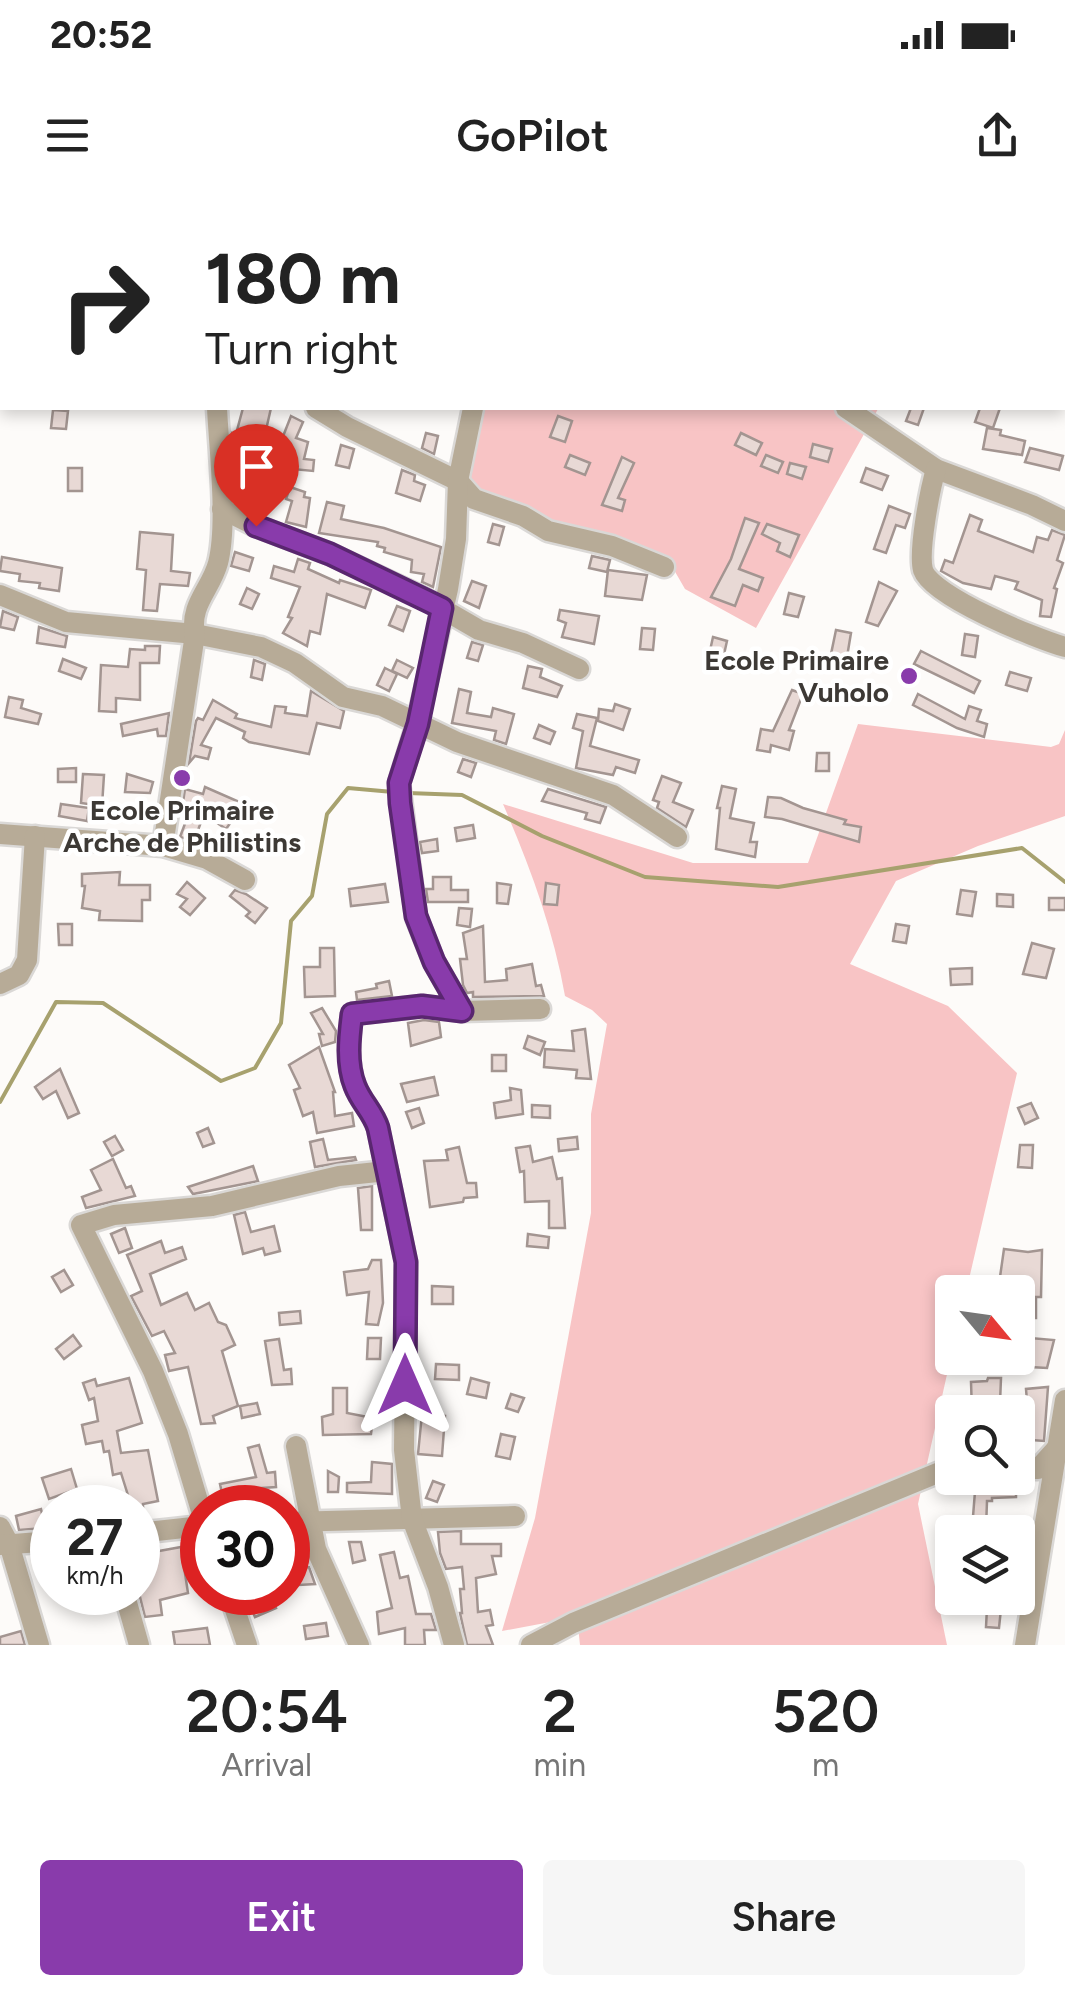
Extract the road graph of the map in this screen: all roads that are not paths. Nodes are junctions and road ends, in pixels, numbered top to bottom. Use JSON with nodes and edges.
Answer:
{"nodes":[{"id":1,"x":218,"y":410,"type":"edge"},
{"id":2,"x":319,"y":410,"type":"edge"},
{"id":3,"x":473,"y":410,"type":"edge"},
{"id":4,"x":849,"y":410,"type":"edge"},
{"id":5,"x":936,"y":470,"type":"junction"},
{"id":6,"x":458,"y":481,"type":"junction"},
{"id":7,"x":222,"y":509,"type":"junction"},
{"id":8,"x":1065,"y":521,"type":"edge"},
{"id":9,"x":664,"y":567,"type":"dead end"},
{"id":10,"x":0,"y":595,"type":"edge"},
{"id":11,"x":442,"y":608,"type":"junction"},
{"id":12,"x":195,"y":634,"type":"junction"},
{"id":13,"x":1065,"y":646,"type":"edge"},
{"id":14,"x":579,"y":669,"type":"dead end"},
{"id":15,"x":418,"y":724,"type":"junction"},
{"id":16,"x":0,"y":834,"type":"edge"},
{"id":17,"x":34,"y":836,"type":"junction"},
{"id":18,"x":677,"y":837,"type":"dead end"},
{"id":19,"x":163,"y":846,"type":"junction"},
{"id":20,"x":245,"y":880,"type":"dead end"},
{"id":21,"x":0,"y":984,"type":"edge"},
{"id":22,"x":540,"y":1008,"type":"dead end"},
{"id":23,"x":462,"y":1011,"type":"junction"},
{"id":24,"x":388,"y":1171,"type":"junction"},
{"id":25,"x":1065,"y":1400,"type":"edge"},
{"id":26,"x":296,"y":1446,"type":"dead end"},
{"id":27,"x":1062,"y":1446,"type":"edge"},
{"id":28,"x":1035,"y":1469,"type":"edge"},
{"id":29,"x":935,"y":1475,"type":"edge"},
{"id":30,"x":193,"y":1485,"type":"edge"},
{"id":31,"x":297,"y":1485,"type":"edge"},
{"id":32,"x":515,"y":1516,"type":"dead end"},
{"id":33,"x":412,"y":1519,"type":"junction"},
{"id":34,"x":310,"y":1522,"type":"edge"},
{"id":35,"x":3,"y":1539,"type":"edge"},
{"id":36,"x":30,"y":1540,"type":"edge"},
{"id":37,"x":310,"y":1540,"type":"edge"},
{"id":38,"x":130,"y":1615,"type":"edge"},
{"id":39,"x":237,"y":1615,"type":"edge"},
{"id":40,"x":39,"y":1645,"type":"edge"},
{"id":41,"x":138,"y":1645,"type":"edge"},
{"id":42,"x":247,"y":1645,"type":"edge"},
{"id":43,"x":359,"y":1645,"type":"edge"},
{"id":44,"x":454,"y":1645,"type":"edge"},
{"id":45,"x":531,"y":1645,"type":"edge"},
{"id":46,"x":1024,"y":1645,"type":"edge"}],
"edges":[{"from":1,"to":7,"type":"street"},
{"from":2,"to":6,"type":"street"},
{"from":3,"to":6,"type":"street"},
{"from":4,"to":5,"type":"street"},
{"from":5,"to":8,"type":"street"},
{"from":5,"to":13,"type":"street"},
{"from":6,"to":9,"type":"street"},
{"from":6,"to":11,"type":"street"},
{"from":7,"to":11,"type":"street"},
{"from":7,"to":12,"type":"street"},
{"from":10,"to":12,"type":"street"},
{"from":11,"to":14,"type":"street"},
{"from":11,"to":15,"type":"street"},
{"from":12,"to":15,"type":"street"},
{"from":12,"to":19,"type":"street"},
{"from":15,"to":18,"type":"street"},
{"from":15,"to":23,"type":"street"},
{"from":16,"to":17,"type":"street"},
{"from":17,"to":19,"type":"street"},
{"from":17,"to":21,"type":"street"},
{"from":19,"to":20,"type":"street"},
{"from":22,"to":23,"type":"street"},
{"from":23,"to":24,"type":"street"},
{"from":24,"to":30,"type":"street"},
{"from":24,"to":33,"type":"street"},
{"from":25,"to":27,"type":"street"},
{"from":26,"to":31,"type":"street"},
{"from":27,"to":28,"type":"street"},
{"from":27,"to":46,"type":"street"},
{"from":29,"to":45,"type":"street"},
{"from":32,"to":33,"type":"street"},
{"from":33,"to":34,"type":"street"},
{"from":33,"to":44,"type":"street"},
{"from":35,"to":36,"type":"street"},
{"from":35,"to":40,"type":"street"},
{"from":37,"to":43,"type":"street"},
{"from":38,"to":41,"type":"street"},
{"from":39,"to":42,"type":"street"}]}
